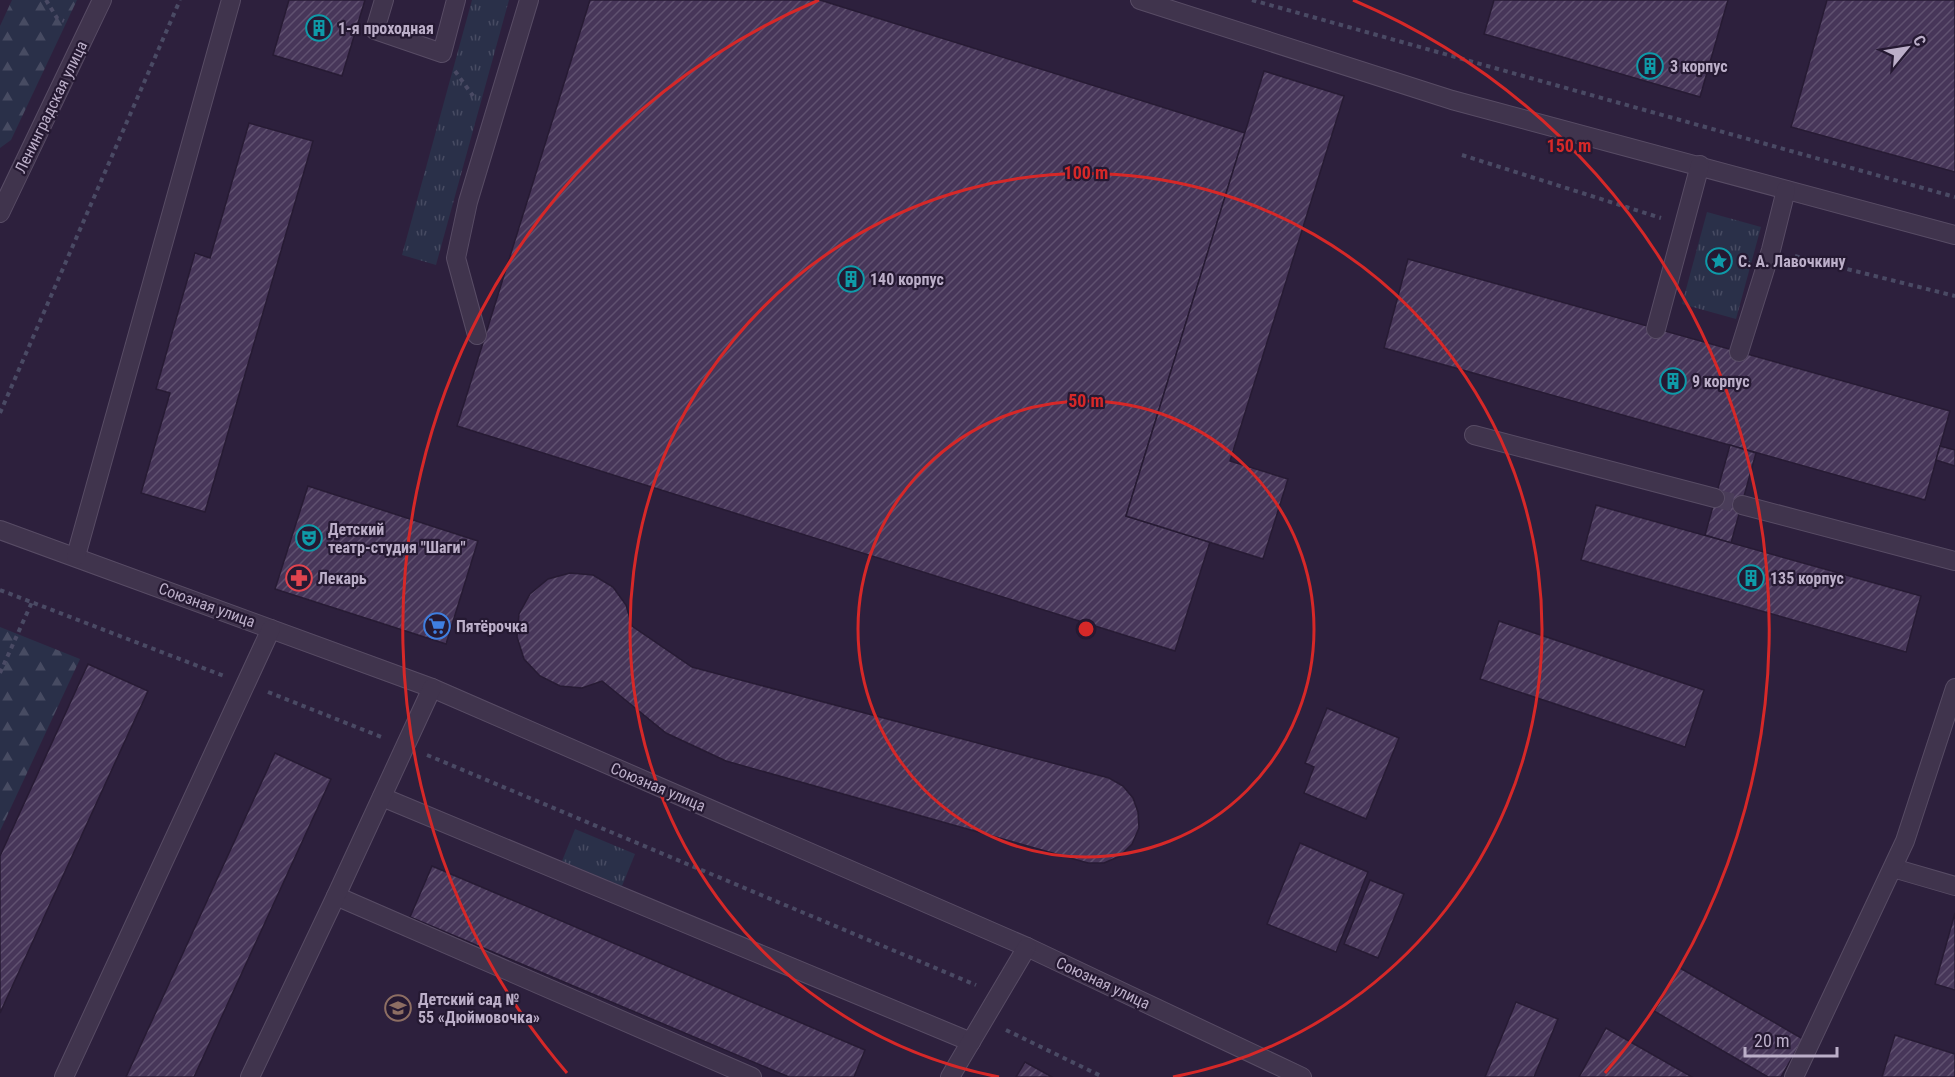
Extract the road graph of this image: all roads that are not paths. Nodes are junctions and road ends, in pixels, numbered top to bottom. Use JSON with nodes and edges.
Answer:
{"nodes":[{"id":1,"x":102,"y":0,"type":"edge"},
{"id":2,"x":231,"y":0,"type":"edge"},
{"id":3,"x":384,"y":0,"type":"edge"},
{"id":4,"x":456,"y":0,"type":"edge"},
{"id":5,"x":529,"y":0,"type":"edge"},
{"id":6,"x":1140,"y":0,"type":"edge"},
{"id":7,"x":1700,"y":165,"type":"junction"},
{"id":8,"x":1786,"y":190,"type":"junction"},
{"id":9,"x":0,"y":213,"type":"edge"},
{"id":10,"x":1955,"y":235,"type":"edge"},
{"id":11,"x":1656,"y":329,"type":"dead end"},
{"id":12,"x":477,"y":334,"type":"dead end"},
{"id":13,"x":1739,"y":352,"type":"dead end"},
{"id":14,"x":1474,"y":435,"type":"dead end"},
{"id":15,"x":1715,"y":498,"type":"tunnel mouth"},
{"id":16,"x":1742,"y":505,"type":"tunnel mouth"},
{"id":17,"x":0,"y":530,"type":"edge"},
{"id":18,"x":76,"y":556,"type":"junction"},
{"id":19,"x":1955,"y":561,"type":"edge"},
{"id":20,"x":271,"y":629,"type":"junction"},
{"id":21,"x":432,"y":688,"type":"junction"},
{"id":22,"x":1955,"y":688,"type":"edge"},
{"id":23,"x":382,"y":797,"type":"junction"},
{"id":24,"x":1893,"y":868,"type":"junction"},
{"id":25,"x":1955,"y":886,"type":"edge"},
{"id":26,"x":336,"y":897,"type":"junction"},
{"id":27,"x":1027,"y":947,"type":"junction"},
{"id":28,"x":971,"y":1042,"type":"junction"},
{"id":29,"x":64,"y":1077,"type":"edge"},
{"id":30,"x":250,"y":1077,"type":"edge"},
{"id":31,"x":752,"y":1077,"type":"edge"},
{"id":32,"x":950,"y":1077,"type":"edge"},
{"id":33,"x":1302,"y":1077,"type":"edge"},
{"id":34,"x":1794,"y":1077,"type":"edge"}],
"edges":[{"from":1,"to":9,"type":"street","name":"Ленинградская улица"},
{"from":2,"to":18,"type":"street"},
{"from":3,"to":4,"type":"street"},
{"from":5,"to":12,"type":"street"},
{"from":6,"to":7,"type":"street"},
{"from":7,"to":8,"type":"street"},
{"from":7,"to":11,"type":"street"},
{"from":8,"to":10,"type":"street"},
{"from":8,"to":13,"type":"street"},
{"from":14,"to":15,"type":"street"},
{"from":16,"to":19,"type":"street"},
{"from":17,"to":18,"type":"street","name":"Союзная улица"},
{"from":18,"to":20,"type":"street","name":"Союзная улица"},
{"from":20,"to":21,"type":"street","name":"Союзная улица"},
{"from":20,"to":29,"type":"street"},
{"from":21,"to":23,"type":"street"},
{"from":21,"to":27,"type":"street","name":"Союзная улица"},
{"from":22,"to":24,"type":"street"},
{"from":23,"to":26,"type":"street"},
{"from":23,"to":28,"type":"street"},
{"from":24,"to":25,"type":"street"},
{"from":24,"to":34,"type":"street"},
{"from":26,"to":30,"type":"street"},
{"from":26,"to":31,"type":"street"},
{"from":27,"to":28,"type":"street"},
{"from":27,"to":33,"type":"street","name":"Союзная улица"},
{"from":28,"to":32,"type":"street"}]}
